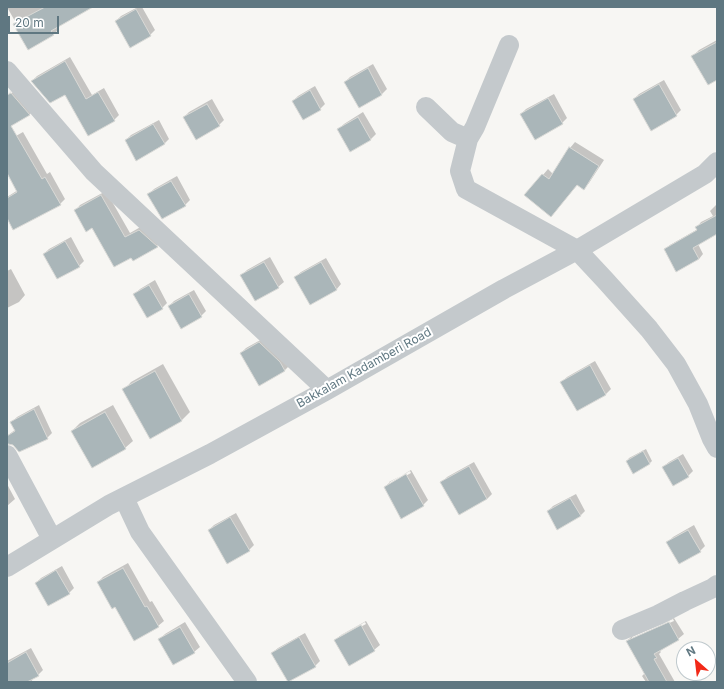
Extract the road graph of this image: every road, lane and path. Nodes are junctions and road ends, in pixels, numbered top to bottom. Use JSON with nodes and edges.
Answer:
{"nodes":[{"id":1,"x":508,"y":45,"type":"dead end"},
{"id":2,"x":7,"y":71,"type":"edge"},
{"id":3,"x":426,"y":108,"type":"dead end"},
{"id":4,"x":468,"y":139,"type":"junction"},
{"id":5,"x":717,"y":162,"type":"edge"},
{"id":6,"x":577,"y":250,"type":"junction"},
{"id":7,"x":327,"y":390,"type":"junction"},
{"id":8,"x":717,"y":448,"type":"edge"},
{"id":9,"x":7,"y":455,"type":"edge"},
{"id":10,"x":124,"y":498,"type":"junction"},
{"id":11,"x":52,"y":540,"type":"junction"},
{"id":12,"x":7,"y":567,"type":"edge"},
{"id":13,"x":717,"y":585,"type":"edge"},
{"id":14,"x":622,"y":630,"type":"dead end"},
{"id":15,"x":247,"y":682,"type":"edge"}],
"edges":[{"from":1,"to":4,"type":"street"},
{"from":2,"to":7,"type":"street"},
{"from":3,"to":4,"type":"street"},
{"from":4,"to":6,"type":"street"},
{"from":5,"to":6,"type":"street","name":"Bakkalam Kadamberi Road"},
{"from":6,"to":7,"type":"street","name":"Bakkalam Kadamberi Road"},
{"from":6,"to":8,"type":"street"},
{"from":7,"to":10,"type":"street","name":"Bakkalam Kadamberi Road"},
{"from":9,"to":11,"type":"street"},
{"from":10,"to":11,"type":"street","name":"Bakkalam Kadamberi Road"},
{"from":10,"to":15,"type":"street"},
{"from":11,"to":12,"type":"street","name":"Bakkalam Kadamberi Road"},
{"from":13,"to":14,"type":"street"}]}
